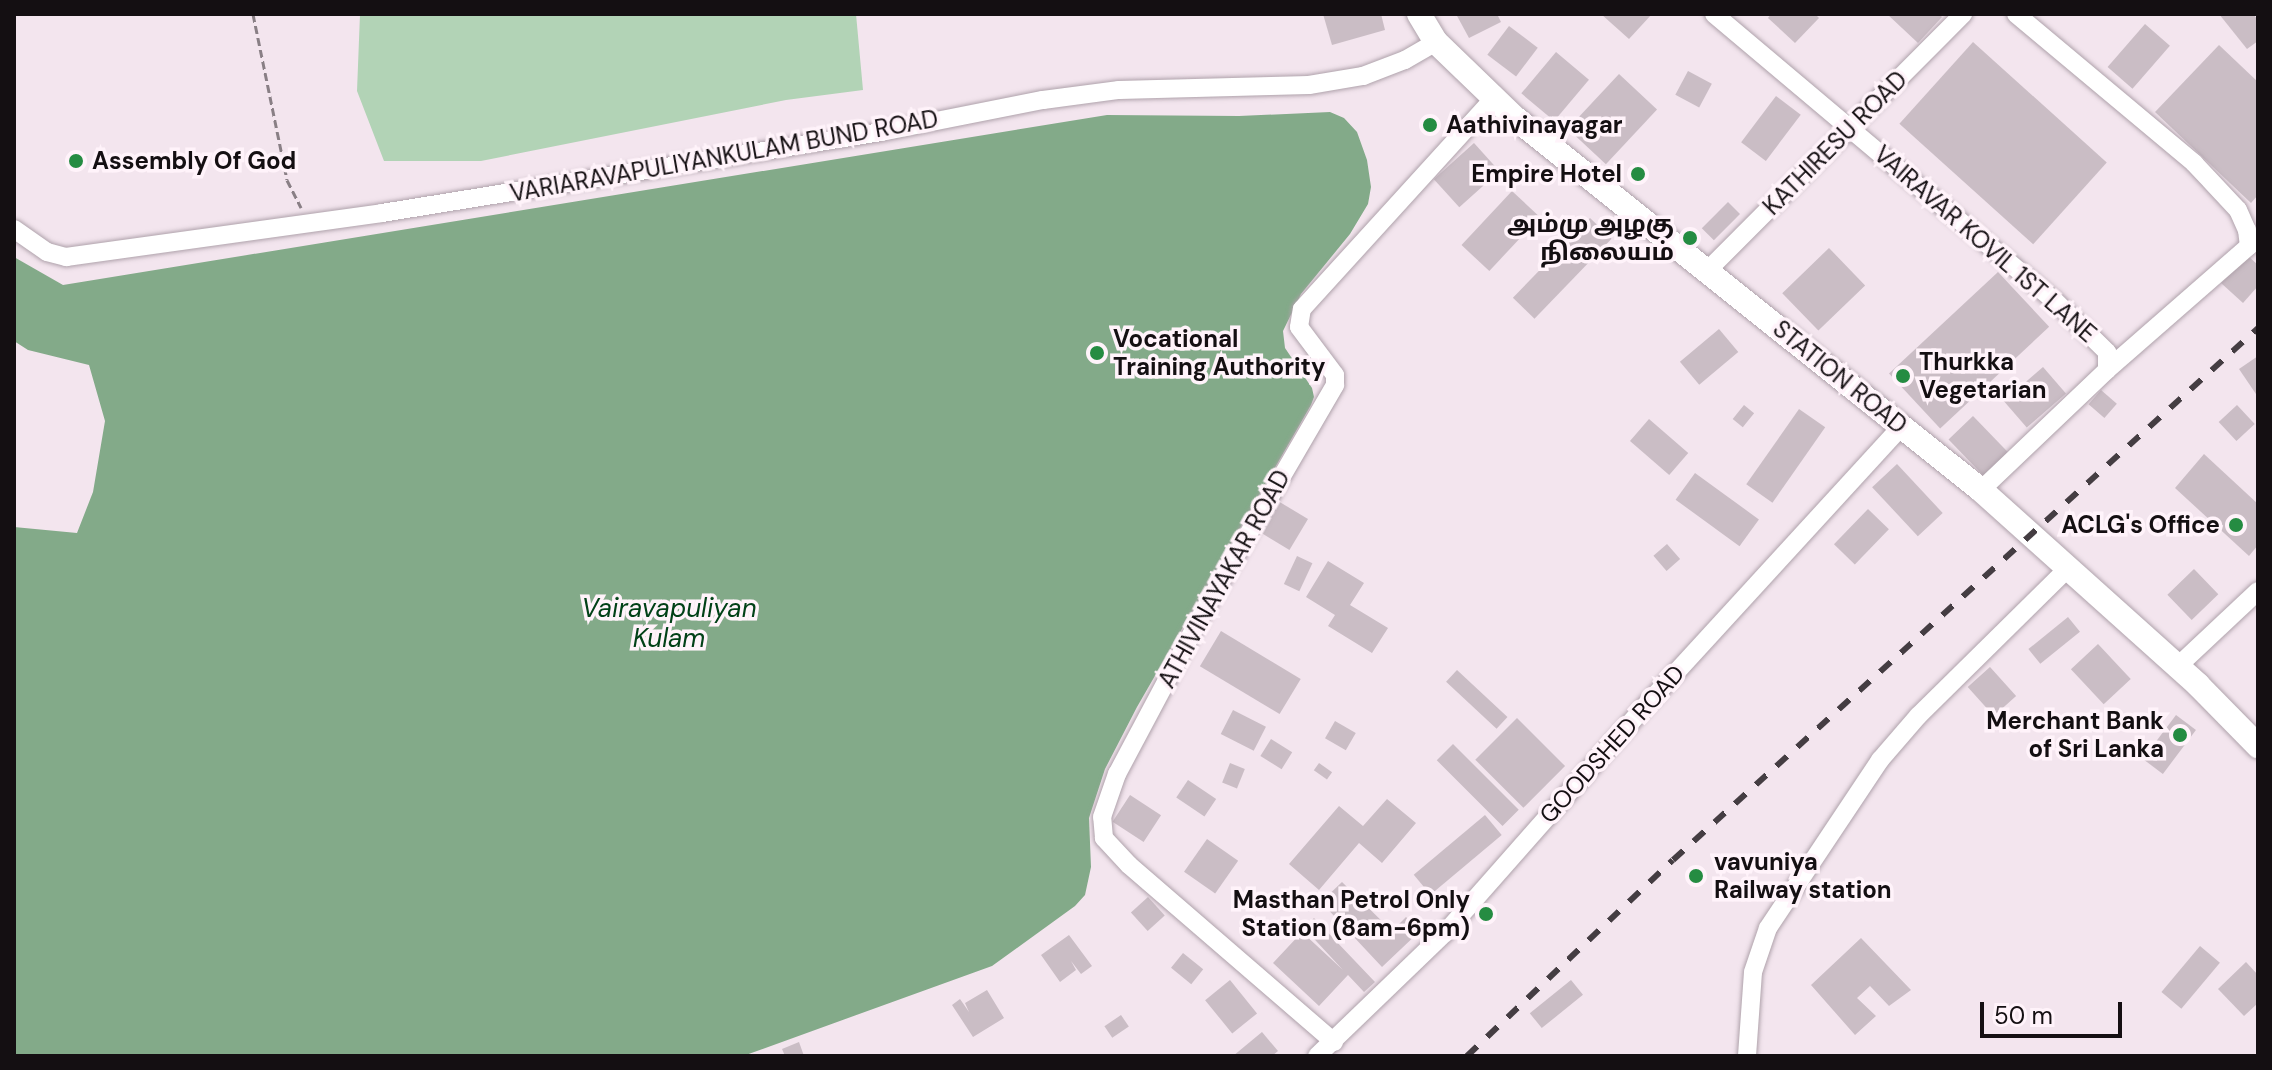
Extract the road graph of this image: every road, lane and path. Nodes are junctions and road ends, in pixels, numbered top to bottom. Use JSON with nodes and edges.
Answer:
{"nodes":[{"id":1,"x":253,"y":14,"type":"edge"},
{"id":2,"x":1419,"y":14,"type":"edge"},
{"id":3,"x":1714,"y":14,"type":"edge"},
{"id":4,"x":1963,"y":14,"type":"edge"},
{"id":5,"x":2016,"y":14,"type":"edge"},
{"id":6,"x":1436,"y":42,"type":"junction"},
{"id":7,"x":1494,"y":98,"type":"junction"},
{"id":8,"x":1851,"y":128,"type":"junction"},
{"id":9,"x":309,"y":224,"type":"junction"},
{"id":10,"x":14,"y":229,"type":"edge"},
{"id":11,"x":1707,"y":271,"type":"junction"},
{"id":12,"x":2107,"y":370,"type":"junction"},
{"id":13,"x":1901,"y":427,"type":"junction"},
{"id":14,"x":1981,"y":490,"type":"junction"},
{"id":15,"x":2069,"y":567,"type":"junction"},
{"id":16,"x":2258,"y":591,"type":"edge"},
{"id":17,"x":2177,"y":667,"type":"junction"},
{"id":18,"x":2258,"y":746,"type":"edge"},
{"id":19,"x":1334,"y":1042,"type":"junction"},
{"id":20,"x":1317,"y":1056,"type":"edge"},
{"id":21,"x":1747,"y":1056,"type":"edge"}],
"edges":[{"from":1,"to":9,"type":"path"},
{"from":2,"to":6,"type":"main road","name":"STATION ROAD"},
{"from":3,"to":8,"type":"street","name":"VAIRAVAR KOVIL 1ST LANE"},
{"from":4,"to":8,"type":"street","name":"KATHIRESU ROAD"},
{"from":5,"to":12,"type":"street"},
{"from":6,"to":7,"type":"main road","name":"STATION ROAD"},
{"from":6,"to":9,"type":"street","name":"VARIARAVAPULIYANKULAM BUND ROAD"},
{"from":7,"to":11,"type":"main road","name":"STATION ROAD"},
{"from":7,"to":19,"type":"street","name":"ATHIVINAYAKAR ROAD"},
{"from":8,"to":11,"type":"street","name":"KATHIRESU ROAD"},
{"from":8,"to":12,"type":"street","name":"VAIRAVAR KOVIL 1ST LANE"},
{"from":9,"to":10,"type":"street","name":"VARIARAVAPULIYANKULAM BUND ROAD"},
{"from":11,"to":13,"type":"main road","name":"STATION ROAD"},
{"from":12,"to":14,"type":"street","name":"VAIRAVAR KOVIL 1ST LANE"},
{"from":13,"to":14,"type":"main road","name":"STATION ROAD"},
{"from":13,"to":19,"type":"street","name":"GOODSHED ROAD"},
{"from":14,"to":15,"type":"main road","name":"STATION ROAD"},
{"from":15,"to":17,"type":"main road","name":"STATION ROAD"},
{"from":15,"to":21,"type":"street"},
{"from":16,"to":17,"type":"street"},
{"from":17,"to":18,"type":"main road","name":"STATION ROAD"},
{"from":19,"to":20,"type":"street","name":"GOODSHED ROAD"}]}
